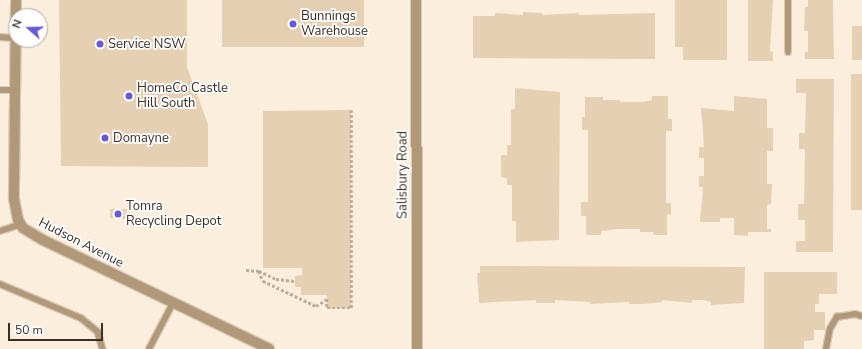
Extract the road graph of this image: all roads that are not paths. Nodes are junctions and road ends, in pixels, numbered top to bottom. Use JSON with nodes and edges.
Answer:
{"nodes":[{"id":1,"x":416,"y":0,"type":"edge"},
{"id":2,"x":788,"y":0,"type":"edge"},
{"id":3,"x":16,"y":48,"type":"edge"},
{"id":4,"x":788,"y":52,"type":"dead end"},
{"id":5,"x":0,"y":90,"type":"edge"},
{"id":6,"x":16,"y":90,"type":"junction"},
{"id":7,"x":21,"y":224,"type":"junction"},
{"id":8,"x":0,"y":231,"type":"edge"},
{"id":9,"x":0,"y":284,"type":"edge"},
{"id":10,"x":173,"y":303,"type":"junction"},
{"id":11,"x":417,"y":315,"type":"junction"},
{"id":12,"x":862,"y":316,"type":"edge"},
{"id":13,"x":103,"y":349,"type":"edge"},
{"id":14,"x":149,"y":349,"type":"edge"},
{"id":15,"x":270,"y":349,"type":"edge"},
{"id":16,"x":409,"y":349,"type":"edge"},
{"id":17,"x":417,"y":349,"type":"edge"},
{"id":18,"x":826,"y":349,"type":"edge"}],
"edges":[{"from":1,"to":11,"type":"street","name":"Salisbury Road"},
{"from":2,"to":4,"type":"lane"},
{"from":3,"to":6,"type":"street","name":"Hudson Avenue"},
{"from":5,"to":6,"type":"lane"},
{"from":6,"to":7,"type":"street","name":"Hudson Avenue"},
{"from":7,"to":8,"type":"lane"},
{"from":7,"to":10,"type":"street","name":"Hudson Avenue"},
{"from":9,"to":13,"type":"lane"},
{"from":10,"to":14,"type":"lane"},
{"from":10,"to":15,"type":"street","name":"Hudson Avenue"},
{"from":11,"to":16,"type":"street"},
{"from":11,"to":17,"type":"street","name":"Salisbury Road"},
{"from":12,"to":18,"type":"lane"}]}
